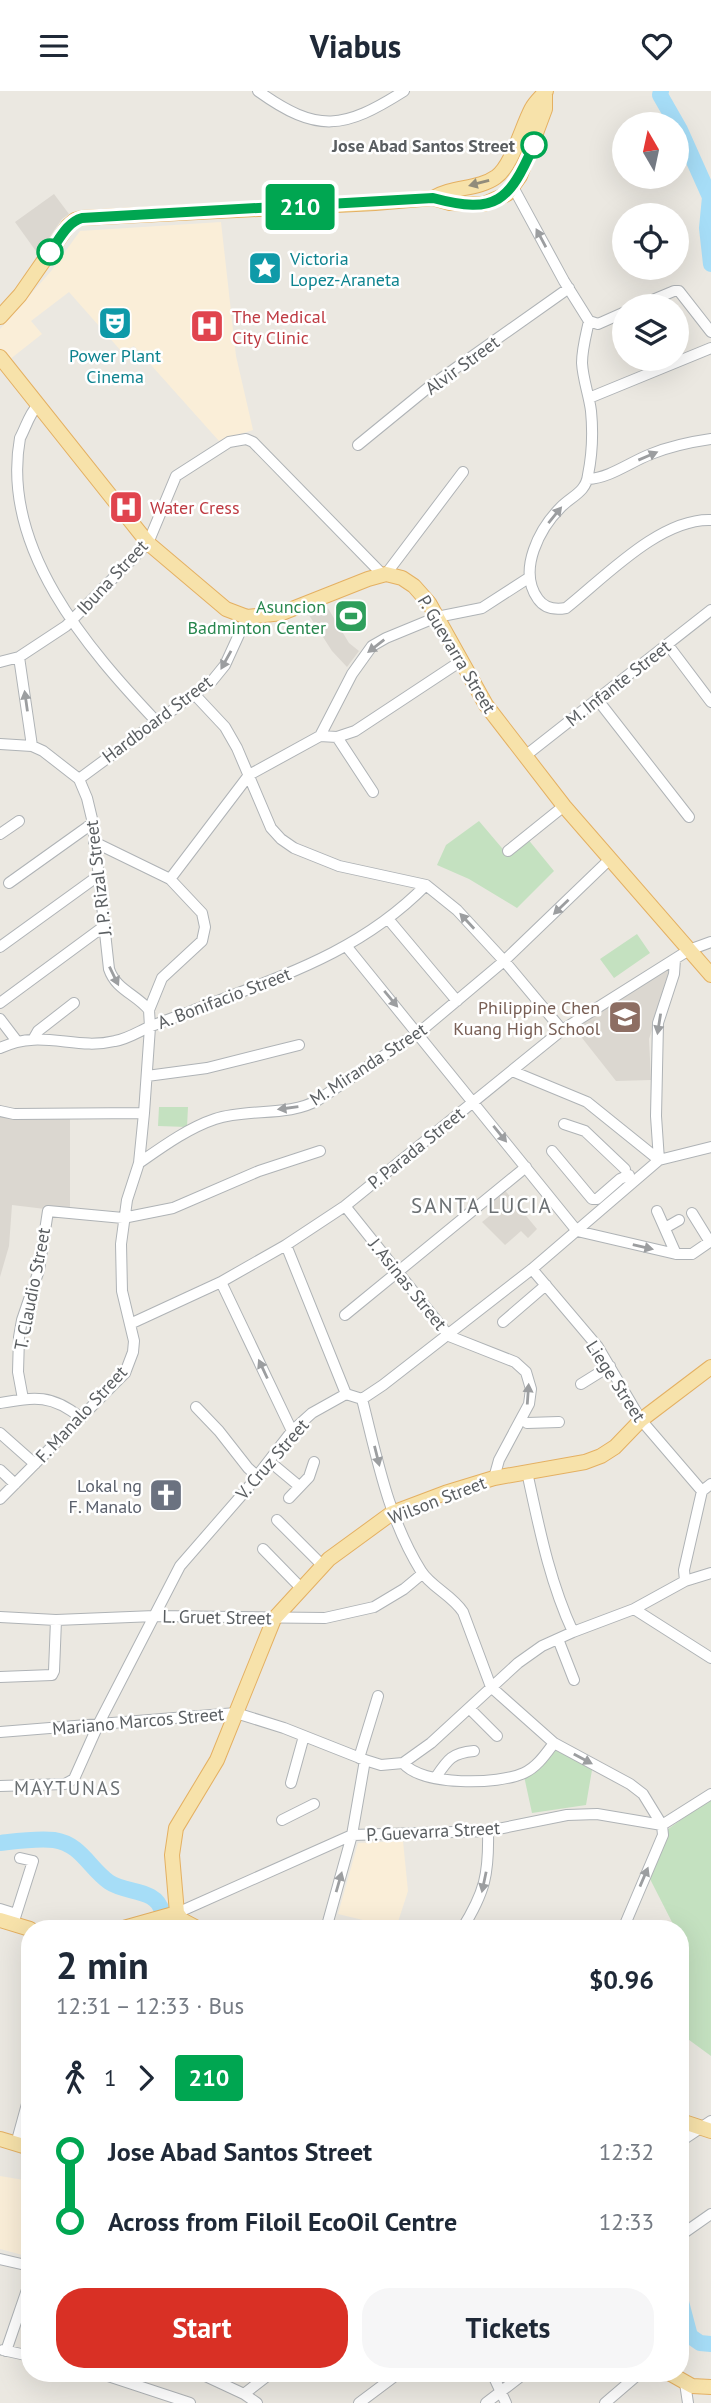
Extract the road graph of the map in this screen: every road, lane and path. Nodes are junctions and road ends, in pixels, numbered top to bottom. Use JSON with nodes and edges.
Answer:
{"nodes":[{"id":1,"x":258,"y":91,"type":"edge"},
{"id":2,"x":404,"y":91,"type":"edge"},
{"id":3,"x":545,"y":92,"type":"edge"},
{"id":4,"x":513,"y":187,"type":"junction"},
{"id":5,"x":433,"y":198,"type":"junction"},
{"id":6,"x":569,"y":288,"type":"junction"},
{"id":7,"x":689,"y":304,"type":"edge"},
{"id":8,"x":0,"y":317,"type":"edge"},
{"id":9,"x":612,"y":318,"type":"edge"},
{"id":10,"x":589,"y":321,"type":"junction"},
{"id":11,"x":711,"y":332,"type":"edge"},
{"id":12,"x":711,"y":348,"type":"edge"},
{"id":13,"x":0,"y":357,"type":"edge"},
{"id":14,"x":589,"y":398,"type":"junction"},
{"id":15,"x":38,"y":405,"type":"junction"},
{"id":16,"x":711,"y":439,"type":"edge"},
{"id":17,"x":358,"y":445,"type":"dead end"},
{"id":18,"x":463,"y":472,"type":"dead end"},
{"id":19,"x":588,"y":479,"type":"junction"},
{"id":20,"x":6,"y":484,"type":"dead end"},
{"id":21,"x":711,"y":520,"type":"edge"},
{"id":22,"x":148,"y":543,"type":"junction"},
{"id":23,"x":29,"y":570,"type":"dead end"},
{"id":24,"x":385,"y":574,"type":"junction"},
{"id":25,"x":530,"y":577,"type":"junction"},
{"id":26,"x":711,"y":610,"type":"edge"},
{"id":27,"x":247,"y":617,"type":"junction"},
{"id":28,"x":437,"y":617,"type":"junction"},
{"id":29,"x":66,"y":626,"type":"junction"},
{"id":30,"x":668,"y":645,"type":"junction"},
{"id":31,"x":19,"y":657,"type":"junction"},
{"id":32,"x":461,"y":661,"type":"junction"},
{"id":33,"x":0,"y":662,"type":"edge"},
{"id":34,"x":195,"y":695,"type":"junction"},
{"id":35,"x":597,"y":699,"type":"junction"},
{"id":36,"x":711,"y":702,"type":"edge"},
{"id":37,"x":156,"y":721,"type":"junction"},
{"id":38,"x":320,"y":736,"type":"junction"},
{"id":39,"x":337,"y":737,"type":"junction"},
{"id":40,"x":0,"y":744,"type":"edge"},
{"id":41,"x":32,"y":746,"type":"junction"},
{"id":42,"x":525,"y":756,"type":"junction"},
{"id":43,"x":249,"y":775,"type":"junction"},
{"id":44,"x":79,"y":779,"type":"junction"},
{"id":45,"x":373,"y":792,"type":"dead end"},
{"id":46,"x":564,"y":806,"type":"junction"},
{"id":47,"x":689,"y":817,"type":"dead end"},
{"id":48,"x":19,"y":821,"type":"dead end"},
{"id":49,"x":93,"y":823,"type":"junction"},
{"id":50,"x":0,"y":834,"type":"edge"},
{"id":51,"x":94,"y":842,"type":"junction"},
{"id":52,"x":508,"y":851,"type":"dead end"},
{"id":53,"x":610,"y":859,"type":"junction"},
{"id":54,"x":98,"y":876,"type":"junction"},
{"id":55,"x":170,"y":879,"type":"junction"},
{"id":56,"x":9,"y":883,"type":"dead end"},
{"id":57,"x":426,"y":885,"type":"junction"},
{"id":58,"x":389,"y":920,"type":"junction"},
{"id":59,"x":103,"y":927,"type":"junction"},
{"id":60,"x":711,"y":941,"type":"edge"},
{"id":61,"x":0,"y":947,"type":"edge"},
{"id":62,"x":347,"y":947,"type":"junction"},
{"id":63,"x":689,"y":950,"type":"junction"},
{"id":64,"x":674,"y":959,"type":"junction"},
{"id":65,"x":504,"y":961,"type":"junction"},
{"id":66,"x":711,"y":975,"type":"edge"},
{"id":67,"x":457,"y":1001,"type":"junction"},
{"id":68,"x":0,"y":1003,"type":"edge"},
{"id":69,"x":74,"y":1003,"type":"dead end"},
{"id":70,"x":150,"y":1005,"type":"junction"},
{"id":71,"x":0,"y":1019,"type":"edge"},
{"id":72,"x":150,"y":1027,"type":"junction"},
{"id":73,"x":562,"y":1030,"type":"junction"},
{"id":74,"x":418,"y":1033,"type":"junction"},
{"id":75,"x":34,"y":1038,"type":"junction"},
{"id":76,"x":16,"y":1040,"type":"junction"},
{"id":77,"x":299,"y":1045,"type":"dead end"},
{"id":78,"x":0,"y":1048,"type":"edge"},
{"id":79,"x":512,"y":1070,"type":"junction"},
{"id":80,"x":147,"y":1076,"type":"junction"},
{"id":81,"x":473,"y":1101,"type":"junction"},
{"id":82,"x":0,"y":1111,"type":"edge"},
{"id":83,"x":144,"y":1113,"type":"junction"},
{"id":84,"x":564,"y":1123,"type":"dead end"},
{"id":85,"x":711,"y":1147,"type":"edge"},
{"id":86,"x":320,"y":1151,"type":"dead end"},
{"id":87,"x":552,"y":1151,"type":"dead end"},
{"id":88,"x":659,"y":1160,"type":"junction"},
{"id":89,"x":139,"y":1163,"type":"junction"},
{"id":90,"x":526,"y":1167,"type":"junction"},
{"id":91,"x":345,"y":1206,"type":"junction"},
{"id":92,"x":657,"y":1211,"type":"dead end"},
{"id":93,"x":692,"y":1213,"type":"dead end"},
{"id":94,"x":123,"y":1218,"type":"junction"},
{"id":95,"x":679,"y":1220,"type":"dead end"},
{"id":96,"x":665,"y":1228,"type":"junction"},
{"id":97,"x":577,"y":1231,"type":"junction"},
{"id":98,"x":710,"y":1242,"type":"edge"},
{"id":99,"x":286,"y":1245,"type":"junction"},
{"id":100,"x":676,"y":1254,"type":"junction"},
{"id":101,"x":532,"y":1269,"type":"junction"},
{"id":102,"x":397,"y":1271,"type":"junction"},
{"id":103,"x":221,"y":1282,"type":"junction"},
{"id":104,"x":546,"y":1285,"type":"junction"},
{"id":105,"x":345,"y":1315,"type":"dead end"},
{"id":106,"x":503,"y":1322,"type":"dead end"},
{"id":107,"x":130,"y":1324,"type":"junction"},
{"id":108,"x":449,"y":1336,"type":"junction"},
{"id":109,"x":610,"y":1366,"type":"junction"},
{"id":110,"x":711,"y":1367,"type":"edge"},
{"id":111,"x":581,"y":1384,"type":"dead end"},
{"id":112,"x":346,"y":1394,"type":"junction"},
{"id":113,"x":23,"y":1399,"type":"junction"},
{"id":114,"x":362,"y":1399,"type":"junction"},
{"id":115,"x":0,"y":1403,"type":"edge"},
{"id":116,"x":196,"y":1407,"type":"dead end"},
{"id":117,"x":81,"y":1418,"type":"junction"},
{"id":118,"x":640,"y":1420,"type":"junction"},
{"id":119,"x":559,"y":1422,"type":"dead end"},
{"id":120,"x":527,"y":1423,"type":"dead end"},
{"id":121,"x":292,"y":1431,"type":"junction"},
{"id":122,"x":0,"y":1433,"type":"edge"},
{"id":123,"x":269,"y":1461,"type":"junction"},
{"id":124,"x":314,"y":1462,"type":"dead end"},
{"id":125,"x":35,"y":1464,"type":"junction"},
{"id":126,"x":0,"y":1470,"type":"edge"},
{"id":127,"x":527,"y":1472,"type":"junction"},
{"id":128,"x":258,"y":1474,"type":"junction"},
{"id":129,"x":494,"y":1478,"type":"junction"},
{"id":130,"x":15,"y":1484,"type":"junction"},
{"id":131,"x":299,"y":1486,"type":"junction"},
{"id":132,"x":706,"y":1487,"type":"edge"},
{"id":133,"x":289,"y":1498,"type":"dead end"},
{"id":134,"x":0,"y":1499,"type":"edge"},
{"id":135,"x":392,"y":1514,"type":"junction"},
{"id":136,"x":277,"y":1520,"type":"dead end"},
{"id":137,"x":263,"y":1549,"type":"dead end"},
{"id":138,"x":323,"y":1566,"type":"junction"},
{"id":139,"x":711,"y":1573,"type":"edge"},
{"id":140,"x":422,"y":1574,"type":"junction"},
{"id":141,"x":685,"y":1581,"type":"junction"},
{"id":142,"x":302,"y":1589,"type":"junction"},
{"id":143,"x":634,"y":1609,"type":"junction"},
{"id":144,"x":155,"y":1616,"type":"junction"},
{"id":145,"x":0,"y":1617,"type":"edge"},
{"id":146,"x":274,"y":1619,"type":"junction"},
{"id":147,"x":56,"y":1620,"type":"junction"},
{"id":148,"x":573,"y":1632,"type":"junction"},
{"id":149,"x":558,"y":1639,"type":"junction"},
{"id":150,"x":711,"y":1658,"type":"edge"},
{"id":151,"x":0,"y":1677,"type":"edge"},
{"id":152,"x":574,"y":1681,"type":"dead end"},
{"id":153,"x":491,"y":1687,"type":"junction"},
{"id":154,"x":378,"y":1696,"type":"dead end"},
{"id":155,"x":469,"y":1708,"type":"junction"},
{"id":156,"x":236,"y":1713,"type":"junction"},
{"id":157,"x":99,"y":1723,"type":"junction"},
{"id":158,"x":0,"y":1733,"type":"edge"},
{"id":159,"x":304,"y":1736,"type":"junction"},
{"id":160,"x":497,"y":1737,"type":"dead end"},
{"id":161,"x":554,"y":1743,"type":"junction"},
{"id":162,"x":474,"y":1751,"type":"dead end"},
{"id":163,"x":362,"y":1759,"type":"junction"},
{"id":164,"x":403,"y":1763,"type":"junction"},
{"id":165,"x":436,"y":1777,"type":"junction"},
{"id":166,"x":291,"y":1783,"type":"dead end"},
{"id":167,"x":0,"y":1786,"type":"edge"},
{"id":168,"x":711,"y":1794,"type":"edge"},
{"id":169,"x":314,"y":1804,"type":"dead end"},
{"id":170,"x":282,"y":1820,"type":"dead end"},
{"id":171,"x":662,"y":1825,"type":"junction"},
{"id":172,"x":488,"y":1831,"type":"junction"},
{"id":173,"x":352,"y":1835,"type":"junction"},
{"id":174,"x":20,"y":1858,"type":"dead end"},
{"id":175,"x":0,"y":1909,"type":"edge"},
{"id":176,"x":167,"y":1916,"type":"junction"},
{"id":177,"x":10,"y":1920,"type":"edge"},
{"id":178,"x":153,"y":1920,"type":"edge"},
{"id":179,"x":182,"y":1920,"type":"edge"},
{"id":180,"x":328,"y":1920,"type":"edge"},
{"id":181,"x":468,"y":1920,"type":"edge"},
{"id":182,"x":627,"y":1920,"type":"edge"},
{"id":183,"x":689,"y":2123,"type":"edge"},
{"id":184,"x":707,"y":2127,"type":"edge"},
{"id":185,"x":689,"y":2137,"type":"edge"},
{"id":186,"x":0,"y":2139,"type":"edge"},
{"id":187,"x":21,"y":2145,"type":"edge"},
{"id":188,"x":711,"y":2214,"type":"edge"},
{"id":189,"x":689,"y":2229,"type":"edge"},
{"id":190,"x":0,"y":2259,"type":"edge"},
{"id":191,"x":21,"y":2264,"type":"edge"},
{"id":192,"x":21,"y":2304,"type":"edge"},
{"id":193,"x":3,"y":2350,"type":"edge"},
{"id":194,"x":21,"y":2354,"type":"edge"},
{"id":195,"x":126,"y":2382,"type":"edge"},
{"id":196,"x":218,"y":2382,"type":"edge"},
{"id":197,"x":259,"y":2382,"type":"edge"},
{"id":198,"x":387,"y":2382,"type":"edge"},
{"id":199,"x":496,"y":2382,"type":"edge"},
{"id":200,"x":514,"y":2382,"type":"edge"},
{"id":201,"x":630,"y":2382,"type":"edge"},
{"id":202,"x":685,"y":2383,"type":"joint"},
{"id":203,"x":711,"y":2387,"type":"edge"},
{"id":204,"x":501,"y":2392,"type":"junction"},
{"id":205,"x":244,"y":2394,"type":"junction"},
{"id":206,"x":190,"y":2403,"type":"edge"},
{"id":207,"x":257,"y":2403,"type":"edge"},
{"id":208,"x":359,"y":2403,"type":"edge"},
{"id":209,"x":486,"y":2403,"type":"edge"},
{"id":210,"x":506,"y":2403,"type":"edge"},
{"id":211,"x":605,"y":2403,"type":"edge"},
{"id":212,"x":688,"y":2403,"type":"edge"}],
"edges":[{"from":1,"to":2,"type":"street"},
{"from":3,"to":4,"type":"main road"},
{"from":3,"to":5,"type":"main road","one_way":true},
{"from":4,"to":5,"type":"main road"},
{"from":6,"to":4,"type":"street","one_way":true},
{"from":5,"to":8,"type":"main road"},
{"from":6,"to":10,"type":"street"},
{"from":6,"to":17,"type":"street","name":"Alvir Street"},
{"from":7,"to":11,"type":"street"},
{"from":9,"to":10,"type":"street"},
{"from":10,"to":14,"type":"street"},
{"from":12,"to":14,"type":"street"},
{"from":13,"to":15,"type":"main road"},
{"from":14,"to":19,"type":"street"},
{"from":15,"to":20,"type":"street"},
{"from":15,"to":22,"type":"main road"},
{"from":19,"to":16,"type":"street","one_way":true},
{"from":18,"to":24,"type":"street"},
{"from":25,"to":19,"type":"street","one_way":true},
{"from":21,"to":25,"type":"street"},
{"from":22,"to":24,"type":"street","name":"Ibuna Street"},
{"from":22,"to":27,"type":"main road"},
{"from":22,"to":29,"type":"street","name":"Ibuna Street"},
{"from":23,"to":29,"type":"street"},
{"from":24,"to":27,"type":"main road"},
{"from":24,"to":28,"type":"main road","name":"P. Guevarra Street"},
{"from":25,"to":28,"type":"street"},
{"from":26,"to":30,"type":"street","name":"M. Infante Street"},
{"from":27,"to":34,"type":"street","name":"Hardboard Street","one_way":true},
{"from":28,"to":32,"type":"main road","name":"P. Guevarra Street"},
{"from":28,"to":38,"type":"street","one_way":true},
{"from":29,"to":31,"type":"street","name":"Ibuna Street"},
{"from":29,"to":37,"type":"street"},
{"from":30,"to":35,"type":"street","name":"M. Infante Street"},
{"from":30,"to":36,"type":"street"},
{"from":31,"to":33,"type":"street","name":"Ibuna Street"},
{"from":41,"to":31,"type":"street","one_way":true},
{"from":32,"to":39,"type":"street"},
{"from":32,"to":42,"type":"main road","name":"P. Guevarra Street"},
{"from":34,"to":37,"type":"street","name":"Hardboard Street"},
{"from":34,"to":43,"type":"street"},
{"from":35,"to":42,"type":"street","name":"M. Infante Street"},
{"from":35,"to":47,"type":"street"},
{"from":37,"to":44,"type":"street","name":"Hardboard Street"},
{"from":38,"to":39,"type":"street"},
{"from":38,"to":43,"type":"street"},
{"from":39,"to":45,"type":"street"},
{"from":40,"to":41,"type":"street"},
{"from":41,"to":44,"type":"street"},
{"from":42,"to":46,"type":"main road","name":"P. Guevarra Street"},
{"from":43,"to":55,"type":"street"},
{"from":43,"to":57,"type":"street"},
{"from":44,"to":49,"type":"street","name":"J. P. Rizal Street"},
{"from":46,"to":52,"type":"street"},
{"from":46,"to":53,"type":"main road","name":"P. Guevarra Street"},
{"from":48,"to":50,"type":"street"},
{"from":49,"to":51,"type":"street","name":"J. P. Rizal Street"},
{"from":49,"to":56,"type":"street"},
{"from":51,"to":54,"type":"street","name":"J. P. Rizal Street"},
{"from":51,"to":55,"type":"street"},
{"from":53,"to":63,"type":"main road","name":"P. Guevarra Street"},
{"from":53,"to":65,"type":"street","name":"M. Miranda Street","one_way":true},
{"from":54,"to":59,"type":"street","name":"J. P. Rizal Street"},
{"from":54,"to":61,"type":"street"},
{"from":55,"to":70,"type":"street"},
{"from":57,"to":58,"type":"street","name":"A. Bonifacio Street"},
{"from":65,"to":57,"type":"street","one_way":true},
{"from":58,"to":62,"type":"street","name":"A. Bonifacio Street"},
{"from":58,"to":67,"type":"street"},
{"from":59,"to":68,"type":"street"},
{"from":59,"to":70,"type":"street","name":"J. P. Rizal Street","one_way":true},
{"from":60,"to":63,"type":"street","name":"P. Parada Street"},
{"from":62,"to":72,"type":"street","name":"A. Bonifacio Street"},
{"from":62,"to":74,"type":"street","one_way":true},
{"from":63,"to":64,"type":"street","name":"P. Parada Street"},
{"from":63,"to":66,"type":"main road","name":"P. Guevarra Street"},
{"from":64,"to":73,"type":"street","name":"P. Parada Street"},
{"from":64,"to":88,"type":"street","one_way":true},
{"from":65,"to":67,"type":"street","name":"M. Miranda Street"},
{"from":65,"to":73,"type":"street"},
{"from":67,"to":74,"type":"street","name":"M. Miranda Street"},
{"from":69,"to":75,"type":"street"},
{"from":70,"to":72,"type":"street","name":"F. Manalo Street"},
{"from":71,"to":76,"type":"street"},
{"from":72,"to":75,"type":"street","name":"A. Bonifacio Street"},
{"from":72,"to":80,"type":"street","name":"F. Manalo Street"},
{"from":73,"to":79,"type":"street","name":"P. Parada Street"},
{"from":74,"to":81,"type":"street"},
{"from":74,"to":89,"type":"street","name":"M. Miranda Street","one_way":true},
{"from":75,"to":76,"type":"street","name":"A. Bonifacio Street"},
{"from":76,"to":78,"type":"street","name":"A. Bonifacio Street"},
{"from":77,"to":80,"type":"street"},
{"from":79,"to":81,"type":"street","name":"P. Parada Street"},
{"from":79,"to":88,"type":"street"},
{"from":80,"to":83,"type":"street","name":"F. Manalo Street"},
{"from":81,"to":90,"type":"street","one_way":true},
{"from":81,"to":91,"type":"street","name":"P. Parada Street"},
{"from":82,"to":83,"type":"street"},
{"from":83,"to":89,"type":"street","name":"F. Manalo Street"},
{"from":84,"to":87,"type":"street"},
{"from":85,"to":88,"type":"street"},
{"from":86,"to":94,"type":"street","name":"T. Claudio Street"},
{"from":88,"to":97,"type":"street"},
{"from":89,"to":94,"type":"street","name":"F. Manalo Street"},
{"from":90,"to":97,"type":"street"},
{"from":90,"to":102,"type":"street"},
{"from":91,"to":99,"type":"street","name":"P. Parada Street"},
{"from":91,"to":102,"type":"street","name":"J. Asinas Street"},
{"from":92,"to":96,"type":"street"},
{"from":93,"to":98,"type":"street"},
{"from":94,"to":107,"type":"street","name":"F. Manalo Street"},
{"from":94,"to":113,"type":"street","name":"T. Claudio Street"},
{"from":95,"to":96,"type":"street"},
{"from":96,"to":100,"type":"street"},
{"from":97,"to":100,"type":"street","one_way":true},
{"from":97,"to":101,"type":"street"},
{"from":98,"to":100,"type":"street"},
{"from":99,"to":103,"type":"street","name":"P. Parada Street"},
{"from":99,"to":112,"type":"street"},
{"from":101,"to":104,"type":"street","name":"Liege Street"},
{"from":101,"to":108,"type":"street"},
{"from":102,"to":105,"type":"street"},
{"from":102,"to":108,"type":"street","name":"J. Asinas Street"},
{"from":103,"to":107,"type":"street","name":"P. Parada Street"},
{"from":121,"to":103,"type":"street","one_way":true},
{"from":104,"to":106,"type":"street"},
{"from":104,"to":109,"type":"street","name":"Liege Street"},
{"from":107,"to":117,"type":"street","name":"F. Manalo Street"},
{"from":108,"to":114,"type":"street"},
{"from":129,"to":108,"type":"street","name":"J. Asinas Street","one_way":true},
{"from":109,"to":111,"type":"street"},
{"from":109,"to":118,"type":"street","name":"Liege Street"},
{"from":110,"to":118,"type":"main road","name":"Wilson Street"},
{"from":112,"to":114,"type":"street"},
{"from":112,"to":121,"type":"street","name":"V. Cruz Street"},
{"from":113,"to":115,"type":"street"},
{"from":113,"to":117,"type":"street"},
{"from":114,"to":135,"type":"street","one_way":true},
{"from":116,"to":128,"type":"street"},
{"from":117,"to":125,"type":"street","name":"F. Manalo Street"},
{"from":118,"to":127,"type":"main road","name":"Wilson Street"},
{"from":118,"to":132,"type":"street","name":"Liege Street"},
{"from":119,"to":120,"type":"street"},
{"from":121,"to":123,"type":"street","name":"V. Cruz Street"},
{"from":122,"to":125,"type":"street"},
{"from":123,"to":128,"type":"street","name":"V. Cruz Street"},
{"from":123,"to":131,"type":"street"},
{"from":124,"to":131,"type":"street"},
{"from":125,"to":130,"type":"street","name":"F. Manalo Street"},
{"from":126,"to":130,"type":"street"},
{"from":127,"to":129,"type":"main road","name":"Wilson Street"},
{"from":127,"to":148,"type":"street"},
{"from":128,"to":144,"type":"street","name":"V. Cruz Street"},
{"from":129,"to":135,"type":"main road","name":"Wilson Street"},
{"from":130,"to":134,"type":"street","name":"F. Manalo Street"},
{"from":131,"to":133,"type":"street"},
{"from":132,"to":141,"type":"street"},
{"from":135,"to":138,"type":"main road","name":"Wilson Street"},
{"from":135,"to":140,"type":"street"},
{"from":136,"to":138,"type":"street"},
{"from":137,"to":142,"type":"street"},
{"from":138,"to":142,"type":"main road","name":"Wilson Street"},
{"from":139,"to":141,"type":"street"},
{"from":140,"to":146,"type":"street","name":"L. Gruet Street"},
{"from":140,"to":153,"type":"street"},
{"from":141,"to":143,"type":"street"},
{"from":142,"to":146,"type":"main road","name":"Wilson Street"},
{"from":143,"to":148,"type":"street"},
{"from":143,"to":150,"type":"street"},
{"from":144,"to":146,"type":"street","name":"L. Gruet Street"},
{"from":144,"to":147,"type":"street","name":"L. Gruet Street"},
{"from":144,"to":157,"type":"street","name":"V. Cruz Street"},
{"from":145,"to":147,"type":"street","name":"L. Gruet Street"},
{"from":146,"to":156,"type":"main road","name":"Wilson Street"},
{"from":147,"to":151,"type":"street"},
{"from":148,"to":149,"type":"street"},
{"from":149,"to":152,"type":"street"},
{"from":149,"to":153,"type":"street"},
{"from":153,"to":155,"type":"street"},
{"from":153,"to":161,"type":"street"},
{"from":154,"to":163,"type":"street"},
{"from":155,"to":160,"type":"street"},
{"from":155,"to":164,"type":"street"},
{"from":156,"to":157,"type":"street","name":"Mariano Marcos Street"},
{"from":156,"to":159,"type":"street","name":"Mariano Marcos Street"},
{"from":156,"to":176,"type":"main road","name":"Wilson Street"},
{"from":157,"to":158,"type":"street","name":"Mariano Marcos Street"},
{"from":157,"to":167,"type":"street","name":"V. Cruz Street"},
{"from":159,"to":163,"type":"street","name":"Mariano Marcos Street"},
{"from":159,"to":166,"type":"street"},
{"from":161,"to":165,"type":"street"},
{"from":161,"to":171,"type":"street","one_way":true},
{"from":162,"to":165,"type":"street"},
{"from":163,"to":164,"type":"street","name":"Mariano Marcos Street"},
{"from":163,"to":173,"type":"street"},
{"from":164,"to":165,"type":"street"},
{"from":168,"to":171,"type":"street"},
{"from":169,"to":170,"type":"street"},
{"from":171,"to":172,"type":"street","name":"P. Guevarra Street"},
{"from":182,"to":171,"type":"street","one_way":true},
{"from":172,"to":173,"type":"street","name":"P. Guevarra Street"},
{"from":172,"to":181,"type":"street","one_way":true},
{"from":173,"to":176,"type":"street","name":"P. Guevarra Street"},
{"from":180,"to":173,"type":"street","one_way":true},
{"from":174,"to":177,"type":"street"},
{"from":175,"to":177,"type":"street"},
{"from":176,"to":178,"type":"main road","name":"P. Guevarra Street"},
{"from":176,"to":179,"type":"main road"},
{"from":183,"to":184,"type":"main road"},
{"from":184,"to":185,"type":"street"},
{"from":186,"to":187,"type":"main road"},
{"from":188,"to":189,"type":"street"},
{"from":190,"to":191,"type":"street"},
{"from":192,"to":193,"type":"street"},
{"from":193,"to":194,"type":"street"},
{"from":195,"to":206,"type":"street"},
{"from":196,"to":205,"type":"street"},
{"from":197,"to":205,"type":"street"},
{"from":198,"to":208,"type":"street"},
{"from":199,"to":204,"type":"street"},
{"from":200,"to":204,"type":"street"},
{"from":201,"to":211,"type":"street"},
{"from":202,"to":203,"type":"main road"},
{"from":202,"to":212,"type":"street"},
{"from":204,"to":209,"type":"street"},
{"from":204,"to":210,"type":"street"},
{"from":205,"to":207,"type":"street"}]}
